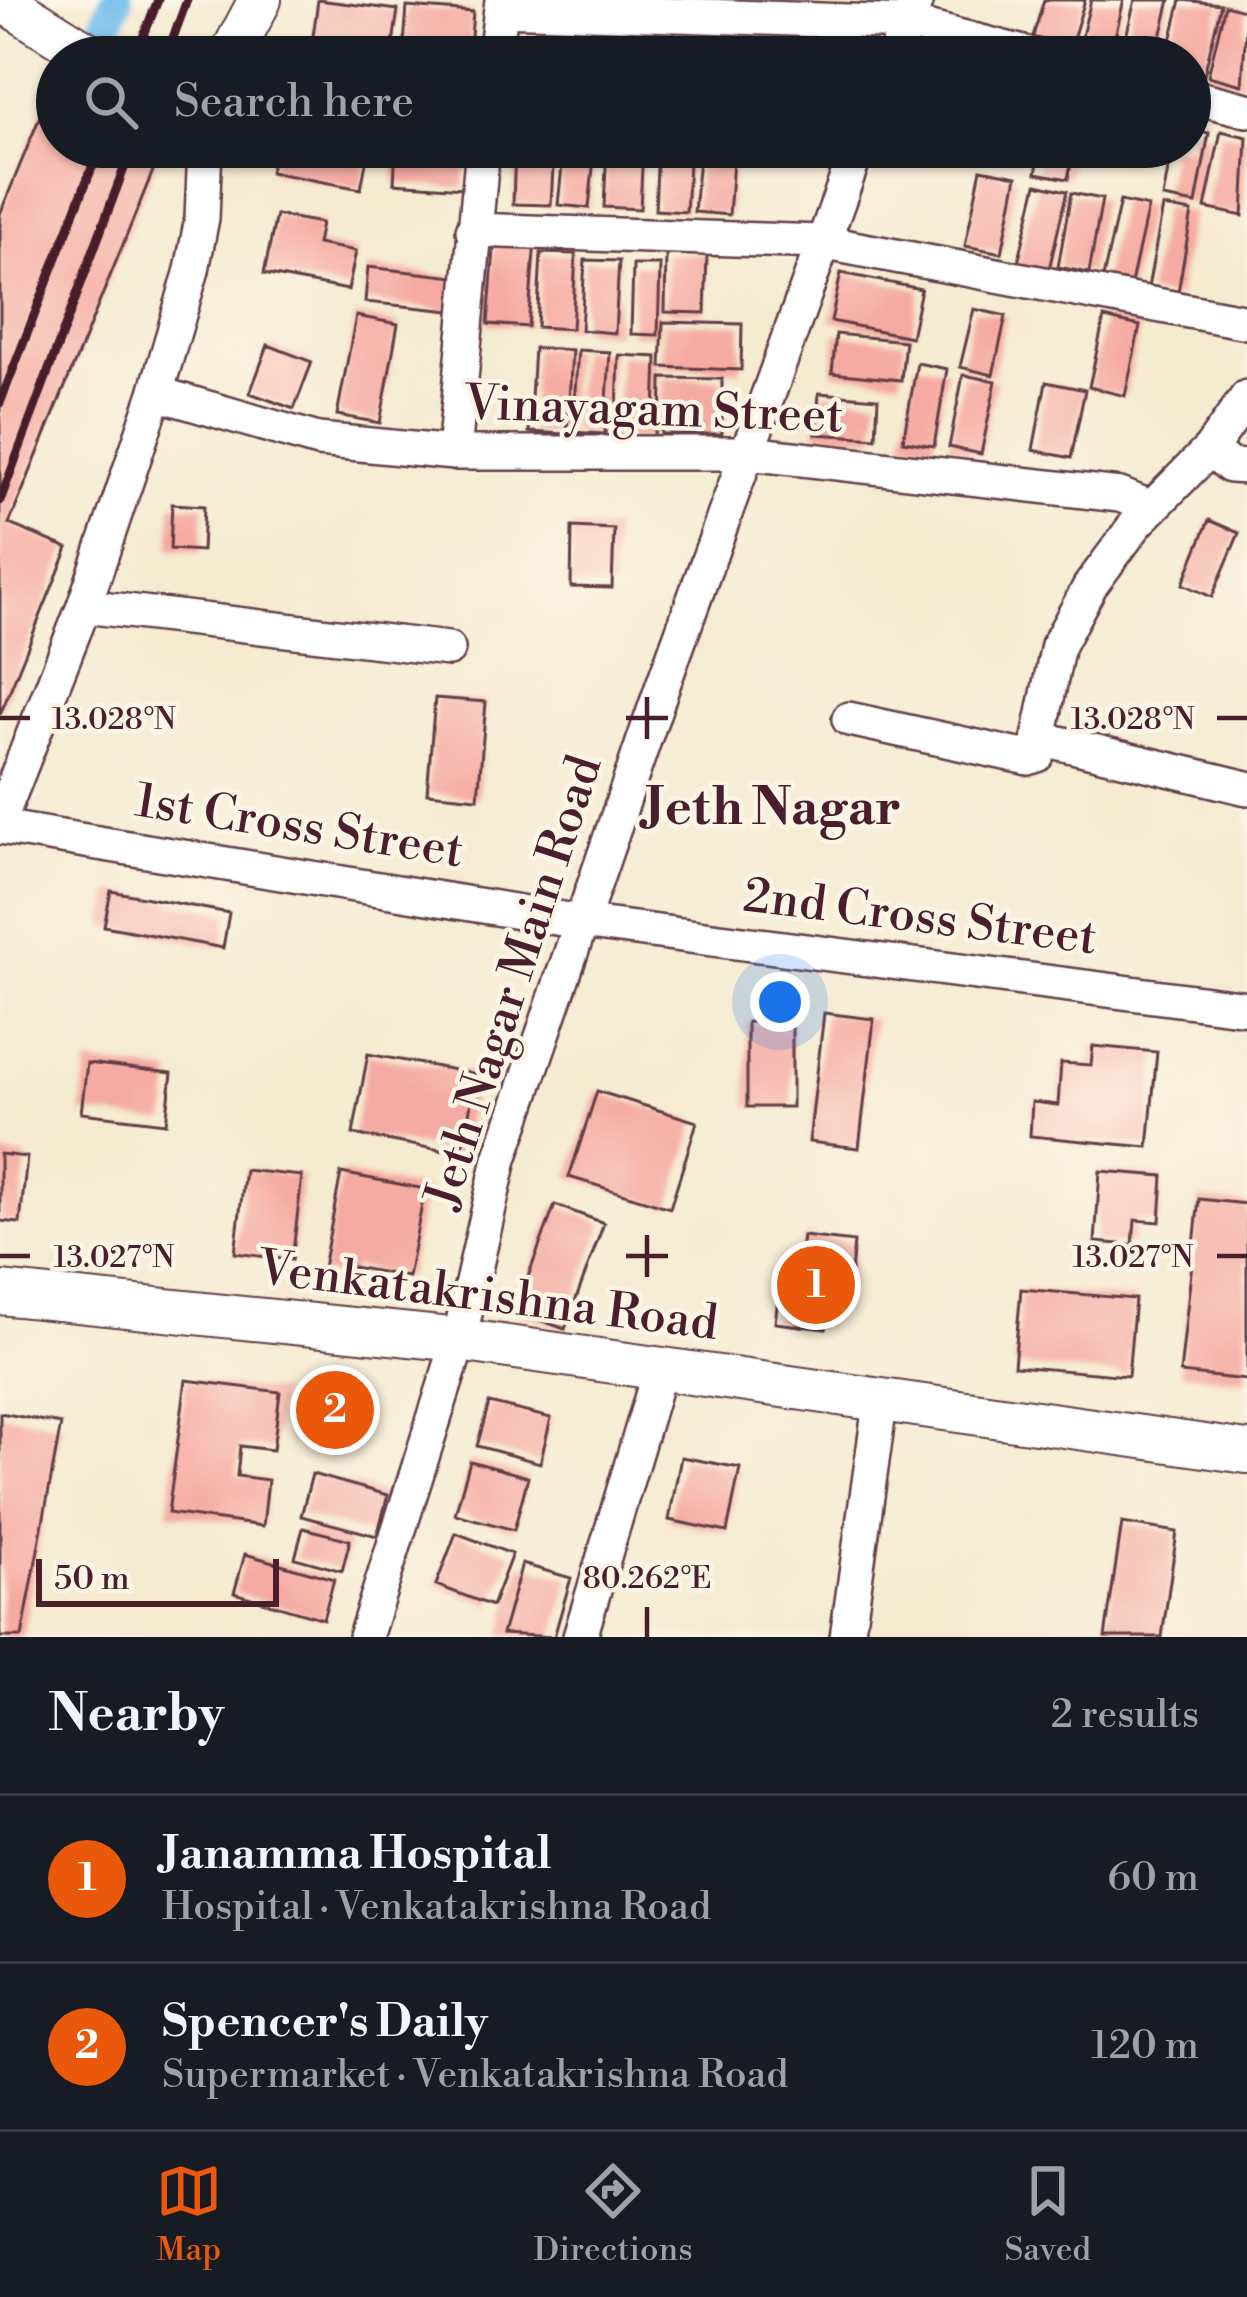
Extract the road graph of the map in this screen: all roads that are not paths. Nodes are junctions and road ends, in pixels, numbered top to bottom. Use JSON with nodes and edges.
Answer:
{"nodes":[{"id":1,"x":260,"y":0,"type":"edge"},
{"id":2,"x":2,"y":3,"type":"edge"},
{"id":3,"x":501,"y":4,"type":"edge"},
{"id":4,"x":911,"y":12,"type":"edge"},
{"id":5,"x":56,"y":36,"type":"edge"},
{"id":6,"x":241,"y":36,"type":"edge"},
{"id":7,"x":497,"y":36,"type":"edge"},
{"id":8,"x":979,"y":36,"type":"edge"},
{"id":9,"x":1211,"y":101,"type":"edge"},
{"id":10,"x":1247,"y":110,"type":"edge"},
{"id":11,"x":203,"y":168,"type":"edge"},
{"id":12,"x":480,"y":168,"type":"edge"},
{"id":13,"x":851,"y":168,"type":"edge"},
{"id":14,"x":473,"y":230,"type":"junction"},
{"id":15,"x":821,"y":242,"type":"junction"},
{"id":16,"x":1247,"y":322,"type":"edge"},
{"id":17,"x":156,"y":393,"type":"junction"},
{"id":18,"x":1247,"y":397,"type":"edge"},
{"id":19,"x":1210,"y":449,"type":"junction"},
{"id":20,"x":454,"y":453,"type":"junction"},
{"id":21,"x":748,"y":453,"type":"junction"},
{"id":22,"x":1247,"y":467,"type":"edge"},
{"id":23,"x":1152,"y":508,"type":"junction"},
{"id":24,"x":84,"y":606,"type":"junction"},
{"id":25,"x":448,"y":649,"type":"dead end"},
{"id":26,"x":849,"y":719,"type":"dead end"},
{"id":27,"x":1039,"y":738,"type":"junction"},
{"id":28,"x":1247,"y":788,"type":"edge"},
{"id":29,"x":0,"y":823,"type":"edge"},
{"id":30,"x":581,"y":922,"type":"junction"},
{"id":31,"x":1247,"y":1008,"type":"edge"},
{"id":32,"x":0,"y":1293,"type":"edge"},
{"id":33,"x":459,"y":1340,"type":"junction"},
{"id":34,"x":660,"y":1370,"type":"junction"},
{"id":35,"x":881,"y":1398,"type":"junction"},
{"id":36,"x":1247,"y":1452,"type":"edge"},
{"id":37,"x":364,"y":1637,"type":"edge"},
{"id":38,"x":580,"y":1637,"type":"edge"},
{"id":39,"x":847,"y":1637,"type":"edge"}],
"edges":[{"from":1,"to":6,"type":"main road"},
{"from":2,"to":5,"type":"main road"},
{"from":3,"to":4,"type":"street"},
{"from":3,"to":7,"type":"street"},
{"from":4,"to":8,"type":"street"},
{"from":9,"to":10,"type":"street"},
{"from":11,"to":17,"type":"street"},
{"from":12,"to":14,"type":"street"},
{"from":13,"to":15,"type":"street","name":"Jeth Nagar Main Road"},
{"from":14,"to":15,"type":"street"},
{"from":14,"to":20,"type":"street"},
{"from":15,"to":16,"type":"street"},
{"from":15,"to":21,"type":"street","name":"Jeth Nagar Main Road"},
{"from":17,"to":20,"type":"street","name":"Vinayagam Street"},
{"from":17,"to":24,"type":"street"},
{"from":18,"to":19,"type":"street"},
{"from":19,"to":22,"type":"street"},
{"from":19,"to":23,"type":"street"},
{"from":20,"to":21,"type":"street","name":"Vinayagam Street"},
{"from":21,"to":23,"type":"street","name":"Vinayagam Street"},
{"from":21,"to":30,"type":"street","name":"Jeth Nagar Main Road"},
{"from":23,"to":27,"type":"street"},
{"from":24,"to":25,"type":"street"},
{"from":24,"to":29,"type":"street"},
{"from":26,"to":27,"type":"street"},
{"from":27,"to":28,"type":"street"},
{"from":29,"to":30,"type":"street","name":"1st Cross Street"},
{"from":30,"to":31,"type":"street","name":"2nd Cross Street"},
{"from":30,"to":33,"type":"street","name":"Jeth Nagar Main Road"},
{"from":32,"to":33,"type":"main road","name":"Venkatakrishna Road"},
{"from":33,"to":34,"type":"main road","name":"Venkatakrishna Road"},
{"from":33,"to":37,"type":"street","name":"Jeth Nagar Main Road"},
{"from":34,"to":35,"type":"main road","name":"Venkatakrishna Road"},
{"from":34,"to":38,"type":"street"},
{"from":35,"to":36,"type":"main road","name":"Venkatakrishna Road"},
{"from":35,"to":39,"type":"street"}]}
